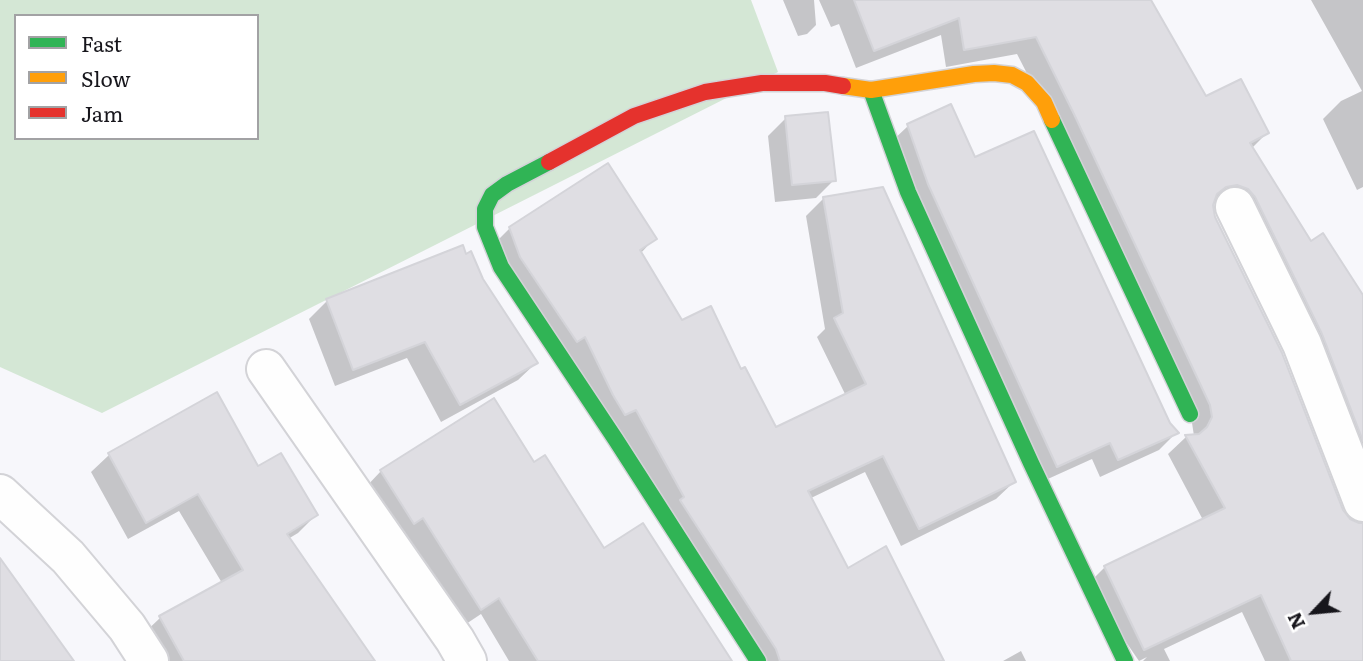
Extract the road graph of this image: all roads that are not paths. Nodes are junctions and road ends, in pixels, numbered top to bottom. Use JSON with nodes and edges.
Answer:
{"nodes":[{"id":1,"x":871,"y":90,"type":"junction"},
{"id":2,"x":1235,"y":207,"type":"dead end"},
{"id":3,"x":266,"y":369,"type":"dead end"},
{"id":4,"x":1190,"y":414,"type":"dead end"},
{"id":5,"x":0,"y":494,"type":"edge"},
{"id":6,"x":1363,"y":502,"type":"edge"},
{"id":7,"x":149,"y":661,"type":"edge"},
{"id":8,"x":467,"y":661,"type":"edge"},
{"id":9,"x":758,"y":661,"type":"edge"},
{"id":10,"x":1125,"y":661,"type":"edge"}],
"edges":[{"from":1,"to":4,"type":"street"},
{"from":1,"to":9,"type":"street"},
{"from":1,"to":10,"type":"street"},
{"from":2,"to":6,"type":"street"},
{"from":3,"to":8,"type":"street"},
{"from":5,"to":7,"type":"street"}]}
